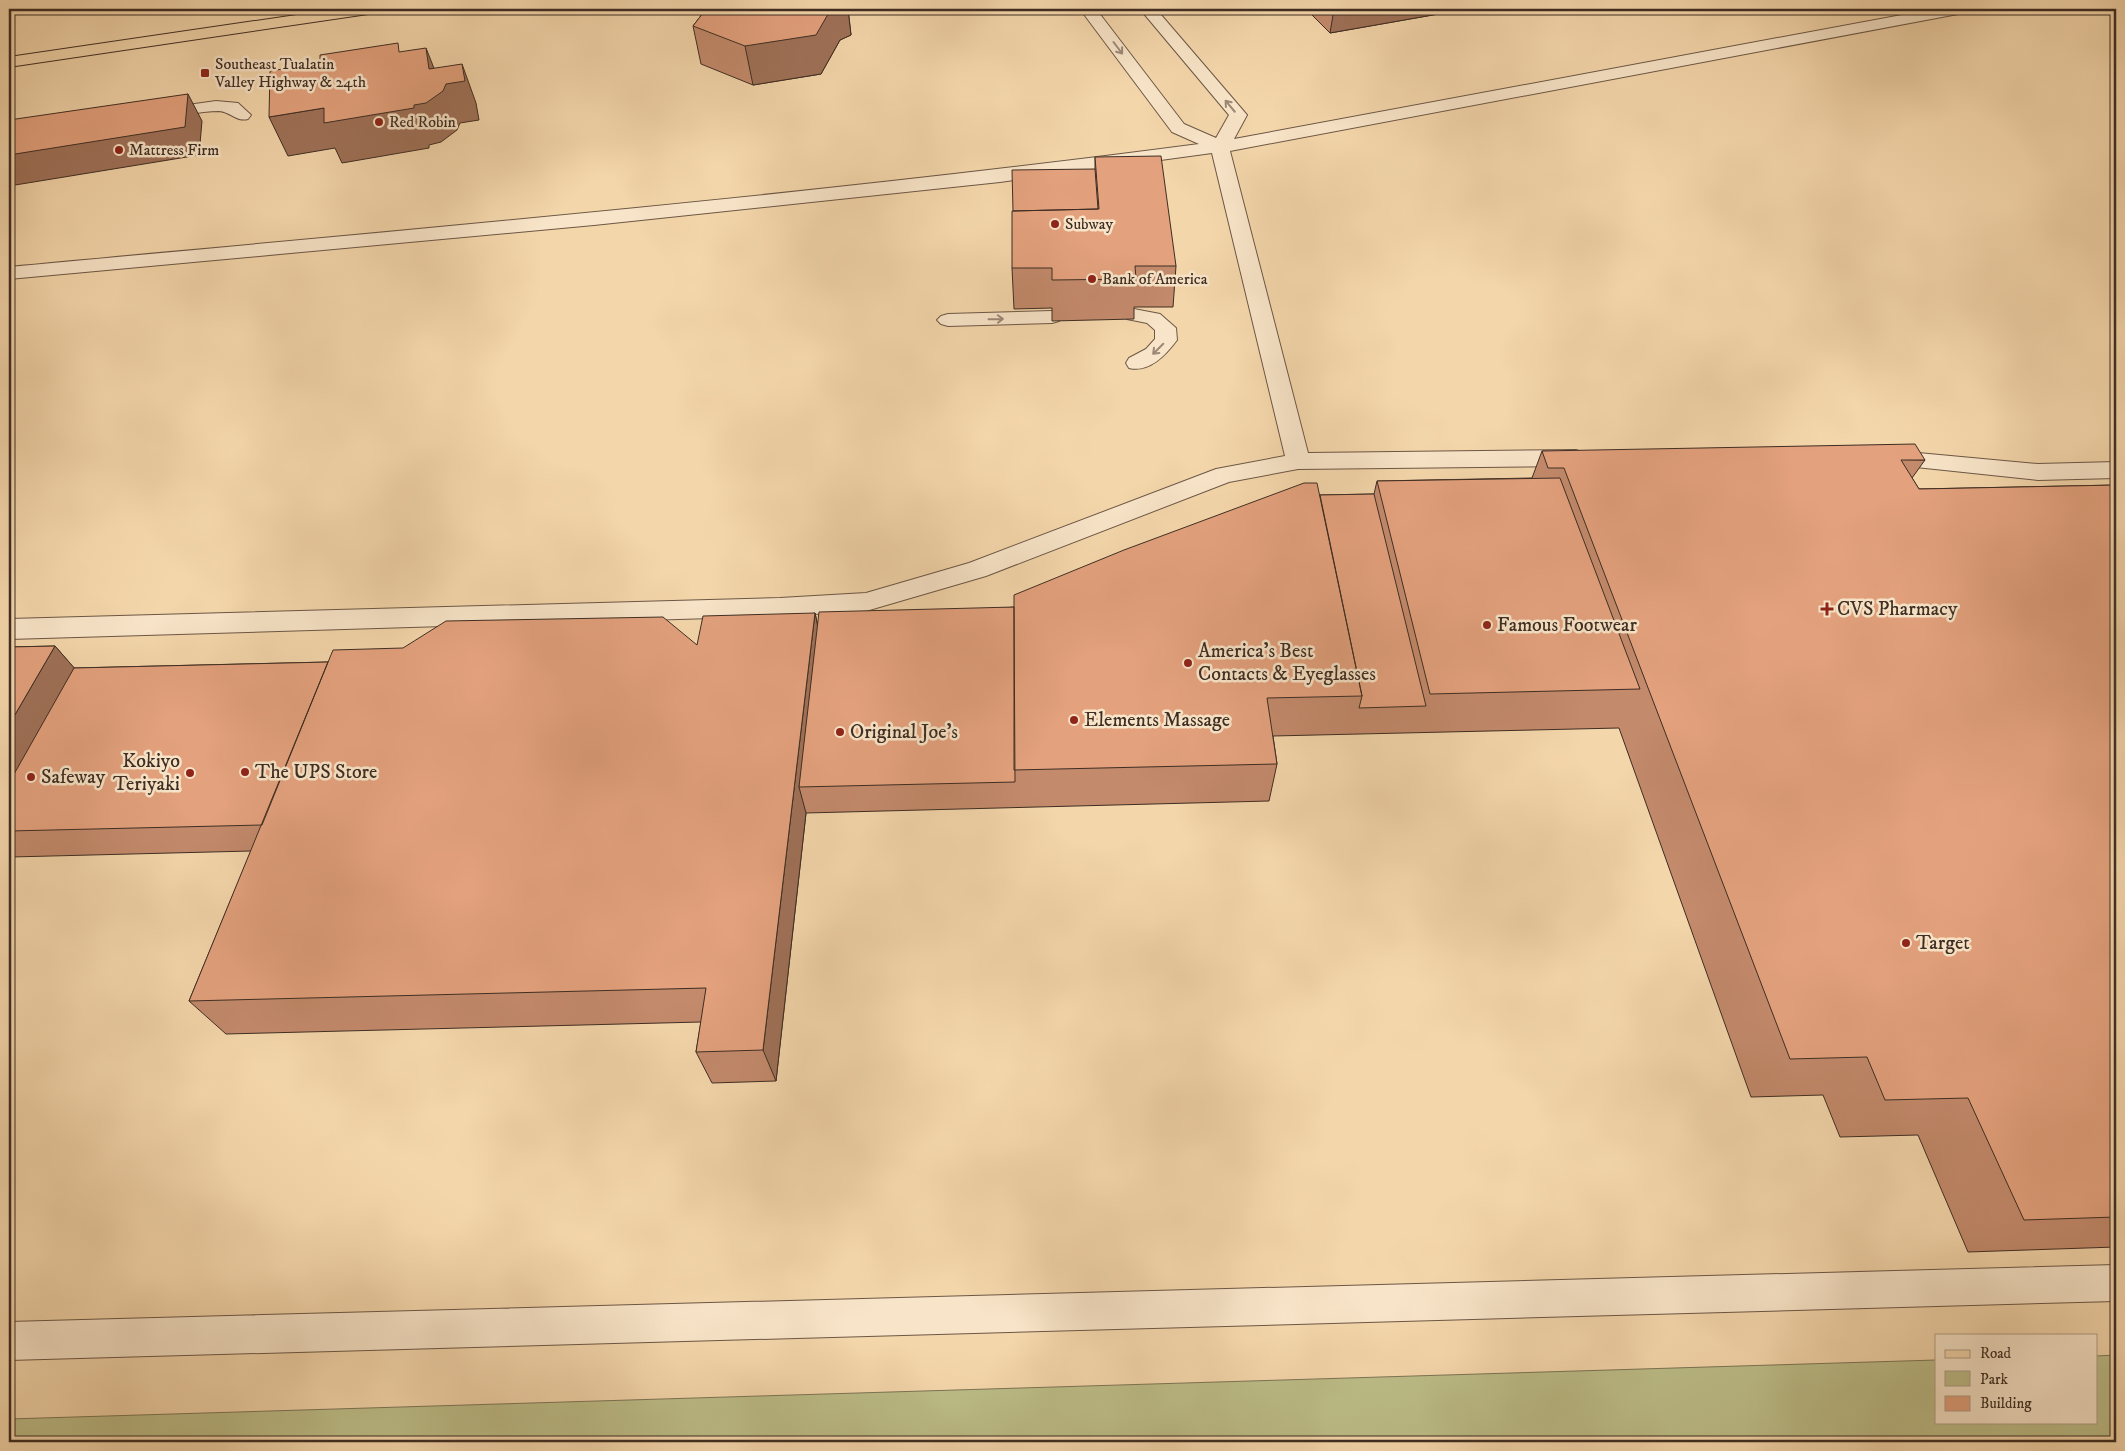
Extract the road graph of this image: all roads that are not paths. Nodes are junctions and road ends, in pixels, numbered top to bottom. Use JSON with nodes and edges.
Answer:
{"nodes":[{"id":1,"x":368,"y":9,"type":"edge"},
{"id":2,"x":1088,"y":9,"type":"edge"},
{"id":3,"x":1148,"y":9,"type":"edge"},
{"id":4,"x":1958,"y":9,"type":"edge"},
{"id":5,"x":9,"y":62,"type":"edge"},
{"id":6,"x":242,"y":115,"type":"dead end"},
{"id":7,"x":147,"y":116,"type":"edge"},
{"id":8,"x":1220,"y":147,"type":"junction"},
{"id":9,"x":9,"y":274,"type":"edge"},
{"id":10,"x":1134,"y":315,"type":"edge"},
{"id":11,"x":1052,"y":317,"type":"edge"},
{"id":12,"x":948,"y":320,"type":"dead end"},
{"id":13,"x":1137,"y":362,"type":"dead end"},
{"id":14,"x":1864,"y":456,"type":"edge"},
{"id":15,"x":1603,"y":457,"type":"edge"},
{"id":16,"x":1298,"y":461,"type":"junction"},
{"id":17,"x":2116,"y":470,"type":"edge"},
{"id":18,"x":9,"y":629,"type":"edge"},
{"id":19,"x":2116,"y":1283,"type":"edge"},
{"id":20,"x":9,"y":1341,"type":"edge"}],
"edges":[{"from":1,"to":5,"type":"main road"},
{"from":2,"to":8,"type":"lane","one_way":true},
{"from":8,"to":3,"type":"lane","one_way":true},
{"from":4,"to":8,"type":"lane"},
{"from":6,"to":7,"type":"lane"},
{"from":8,"to":9,"type":"lane"},
{"from":8,"to":16,"type":"lane"},
{"from":10,"to":13,"type":"lane","one_way":true},
{"from":12,"to":11,"type":"lane","one_way":true},
{"from":14,"to":17,"type":"lane"},
{"from":15,"to":16,"type":"lane"},
{"from":16,"to":18,"type":"lane"},
{"from":19,"to":20,"type":"lane"}]}
